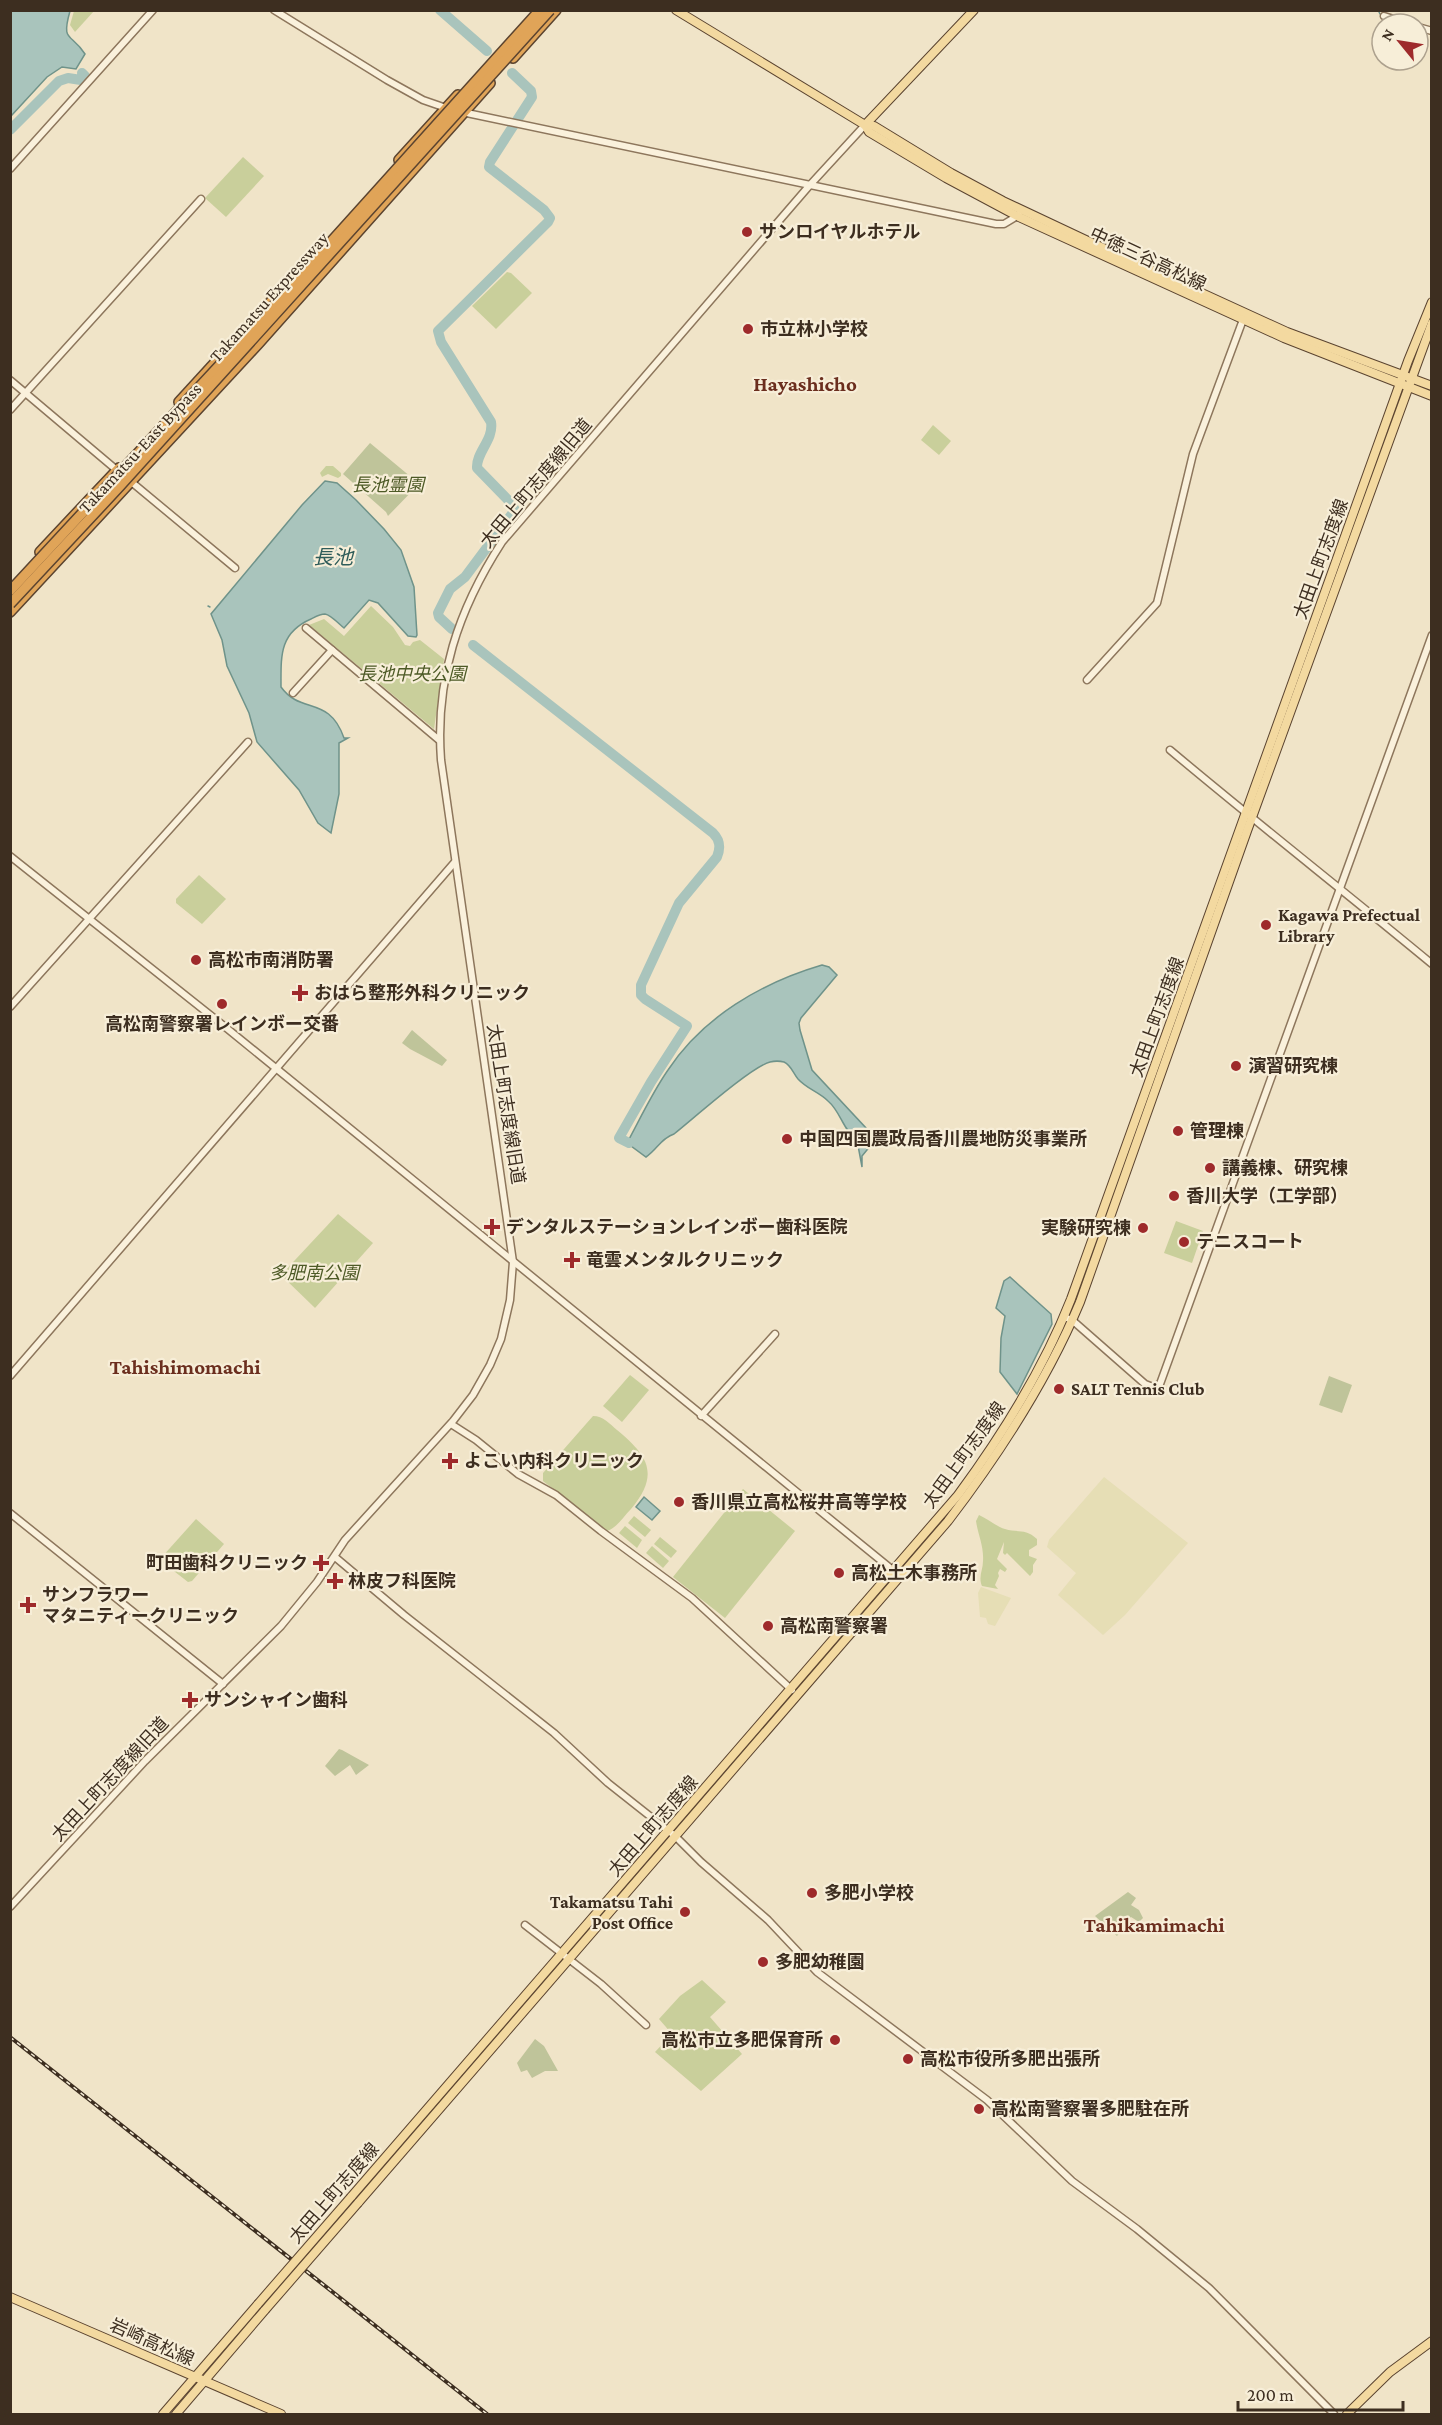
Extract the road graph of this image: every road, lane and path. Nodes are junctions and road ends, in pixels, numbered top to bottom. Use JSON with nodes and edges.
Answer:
{"nodes":[{"id":1,"x":153,"y":10,"type":"edge"},
{"id":2,"x":274,"y":10,"type":"edge"},
{"id":3,"x":534,"y":10,"type":"edge"},
{"id":4,"x":540,"y":10,"type":"edge"},
{"id":5,"x":550,"y":10,"type":"edge"},
{"id":6,"x":556,"y":10,"type":"edge"},
{"id":7,"x":676,"y":10,"type":"edge"},
{"id":8,"x":974,"y":10,"type":"edge"},
{"id":9,"x":477,"y":80,"type":"junction"},
{"id":10,"x":446,"y":108,"type":"junction"},
{"id":11,"x":464,"y":112,"type":"junction"},
{"id":12,"x":865,"y":126,"type":"junction"},
{"id":13,"x":10,"y":169,"type":"edge"},
{"id":14,"x":809,"y":186,"type":"junction"},
{"id":15,"x":201,"y":199,"type":"dead end"},
{"id":16,"x":1025,"y":212,"type":"junction"},
{"id":17,"x":1017,"y":216,"type":"junction"},
{"id":18,"x":1431,"y":302,"type":"edge"},
{"id":19,"x":1244,"y":317,"type":"junction"},
{"id":20,"x":1431,"y":323,"type":"edge"},
{"id":21,"x":1403,"y":375,"type":"junction"},
{"id":22,"x":1412,"y":379,"type":"junction"},
{"id":23,"x":10,"y":380,"type":"edge"},
{"id":24,"x":1400,"y":384,"type":"junction"},
{"id":25,"x":1431,"y":386,"type":"edge"},
{"id":26,"x":1409,"y":388,"type":"junction"},
{"id":27,"x":25,"y":393,"type":"junction"},
{"id":28,"x":1431,"y":396,"type":"edge"},
{"id":29,"x":10,"y":410,"type":"edge"},
{"id":30,"x":117,"y":470,"type":"junction"},
{"id":31,"x":132,"y":483,"type":"junction"},
{"id":32,"x":235,"y":568,"type":"dead end"},
{"id":33,"x":10,"y":585,"type":"edge"},
{"id":34,"x":10,"y":591,"type":"edge"},
{"id":35,"x":10,"y":604,"type":"edge"},
{"id":36,"x":10,"y":612,"type":"edge"},
{"id":37,"x":306,"y":628,"type":"dead end"},
{"id":38,"x":1431,"y":635,"type":"edge"},
{"id":39,"x":332,"y":650,"type":"junction"},
{"id":40,"x":1087,"y":680,"type":"dead end"},
{"id":41,"x":293,"y":693,"type":"dead end"},
{"id":42,"x":439,"y":740,"type":"junction"},
{"id":43,"x":248,"y":742,"type":"dead end"},
{"id":44,"x":1170,"y":750,"type":"dead end"},
{"id":45,"x":1249,"y":816,"type":"junction"},
{"id":46,"x":10,"y":856,"type":"edge"},
{"id":47,"x":454,"y":863,"type":"junction"},
{"id":48,"x":1339,"y":886,"type":"junction"},
{"id":49,"x":90,"y":919,"type":"junction"},
{"id":50,"x":1431,"y":964,"type":"edge"},
{"id":51,"x":10,"y":1007,"type":"edge"},
{"id":52,"x":276,"y":1069,"type":"junction"},
{"id":53,"x":513,"y":1262,"type":"junction"},
{"id":54,"x":1064,"y":1317,"type":"junction"},
{"id":55,"x":1072,"y":1320,"type":"junction"},
{"id":56,"x":775,"y":1334,"type":"dead end"},
{"id":57,"x":10,"y":1376,"type":"edge"},
{"id":58,"x":701,"y":1416,"type":"junction"},
{"id":59,"x":451,"y":1424,"type":"junction"},
{"id":60,"x":10,"y":1513,"type":"edge"},
{"id":61,"x":335,"y":1557,"type":"junction"},
{"id":62,"x":893,"y":1570,"type":"junction"},
{"id":63,"x":900,"y":1576,"type":"junction"},
{"id":64,"x":853,"y":1622,"type":"junction"},
{"id":65,"x":223,"y":1684,"type":"junction"},
{"id":66,"x":794,"y":1692,"type":"junction"},
{"id":67,"x":672,"y":1833,"type":"junction"},
{"id":68,"x":10,"y":1907,"type":"edge"},
{"id":69,"x":525,"y":1925,"type":"dead end"},
{"id":70,"x":562,"y":1953,"type":"junction"},
{"id":71,"x":570,"y":1959,"type":"junction"},
{"id":72,"x":646,"y":2025,"type":"dead end"},
{"id":73,"x":354,"y":2200,"type":"junction"},
{"id":74,"x":10,"y":2297,"type":"edge"},
{"id":75,"x":1431,"y":2341,"type":"edge"},
{"id":76,"x":195,"y":2378,"type":"junction"},
{"id":77,"x":204,"y":2381,"type":"junction"},
{"id":78,"x":163,"y":2415,"type":"edge"},
{"id":79,"x":176,"y":2415,"type":"edge"},
{"id":80,"x":281,"y":2415,"type":"edge"},
{"id":81,"x":1334,"y":2415,"type":"edge"},
{"id":82,"x":1347,"y":2415,"type":"edge"}],
"edges":[{"from":1,"to":13,"type":"street"},
{"from":2,"to":10,"type":"street"},
{"from":3,"to":9,"type":"highway","bridge":true},
{"from":3,"to":10,"type":"highway","name":"Takamatsu-East Bypass"},
{"from":4,"to":9,"type":"highway","name":"Takamatsu Expressway","bridge":true},
{"from":5,"to":35,"type":"highway","name":"Takamatsu Expressway","bridge":true},
{"from":6,"to":11,"type":"highway","name":"Takamatsu-East Bypass"},
{"from":7,"to":12,"type":"main road","name":"中徳三谷高松線"},
{"from":8,"to":12,"type":"main road"},
{"from":9,"to":34,"type":"highway","name":"Takamatsu Expressway","bridge":true},
{"from":10,"to":11,"type":"street"},
{"from":10,"to":30,"type":"highway","name":"Takamatsu-East Bypass"},
{"from":11,"to":14,"type":"street"},
{"from":11,"to":31,"type":"highway","name":"Takamatsu-East Bypass"},
{"from":12,"to":14,"type":"street","name":"太田上町志度線旧道"},
{"from":12,"to":16,"type":"main road","name":"中徳三谷高松線"},
{"from":12,"to":17,"type":"main road","name":"中徳三谷高松線"},
{"from":14,"to":17,"type":"street"},
{"from":14,"to":42,"type":"street","name":"太田上町志度線旧道"},
{"from":15,"to":27,"type":"street"},
{"from":16,"to":17,"type":"street"},
{"from":16,"to":19,"type":"main road","name":"中徳三谷高松線"},
{"from":17,"to":19,"type":"main road","name":"中徳三谷高松線"},
{"from":18,"to":21,"type":"main road","name":"太田上町志度線"},
{"from":19,"to":21,"type":"main road","name":"中徳三谷高松線"},
{"from":19,"to":24,"type":"main road","name":"中徳三谷高松線"},
{"from":19,"to":40,"type":"street"},
{"from":20,"to":22,"type":"main road","name":"太田上町志度線"},
{"from":21,"to":22,"type":"main road","name":"中徳三谷高松線"},
{"from":21,"to":24,"type":"main road","name":"太田上町志度線"},
{"from":22,"to":25,"type":"main road","name":"中徳三谷高松線"},
{"from":22,"to":26,"type":"main road","name":"太田上町志度線"},
{"from":23,"to":27,"type":"street"},
{"from":24,"to":26,"type":"main road","name":"中徳三谷高松線"},
{"from":24,"to":45,"type":"main road","name":"太田上町志度線"},
{"from":26,"to":28,"type":"main road","name":"中徳三谷高松線"},
{"from":26,"to":45,"type":"main road","name":"太田上町志度線"},
{"from":27,"to":29,"type":"street"},
{"from":27,"to":30,"type":"street"},
{"from":30,"to":31,"type":"street"},
{"from":30,"to":33,"type":"highway","name":"Takamatsu-East Bypass"},
{"from":31,"to":32,"type":"street"},
{"from":31,"to":36,"type":"highway","name":"Takamatsu-East Bypass"},
{"from":37,"to":39,"type":"street"},
{"from":38,"to":48,"type":"street"},
{"from":39,"to":41,"type":"street"},
{"from":39,"to":42,"type":"street"},
{"from":42,"to":47,"type":"street","name":"太田上町志度線旧道"},
{"from":43,"to":49,"type":"street"},
{"from":44,"to":45,"type":"street"},
{"from":45,"to":48,"type":"street"},
{"from":45,"to":54,"type":"main road","name":"太田上町志度線"},
{"from":45,"to":55,"type":"main road","name":"太田上町志度線"},
{"from":46,"to":49,"type":"street"},
{"from":47,"to":52,"type":"street"},
{"from":47,"to":53,"type":"street","name":"太田上町志度線旧道"},
{"from":48,"to":50,"type":"street"},
{"from":48,"to":55,"type":"street"},
{"from":49,"to":51,"type":"street"},
{"from":49,"to":52,"type":"street"},
{"from":52,"to":53,"type":"street"},
{"from":52,"to":57,"type":"street"},
{"from":53,"to":58,"type":"street"},
{"from":53,"to":59,"type":"street","name":"太田上町志度線旧道"},
{"from":54,"to":55,"type":"street"},
{"from":54,"to":62,"type":"main road","name":"太田上町志度線"},
{"from":55,"to":63,"type":"main road","name":"太田上町志度線"},
{"from":56,"to":58,"type":"street"},
{"from":58,"to":62,"type":"street"},
{"from":59,"to":61,"type":"street","name":"太田上町志度線旧道"},
{"from":59,"to":66,"type":"street"},
{"from":60,"to":65,"type":"street"},
{"from":61,"to":65,"type":"street","name":"太田上町志度線旧道"},
{"from":61,"to":67,"type":"street"},
{"from":62,"to":63,"type":"street"},
{"from":62,"to":64,"type":"main road","name":"太田上町志度線"},
{"from":63,"to":64,"type":"main road","name":"太田上町志度線"},
{"from":64,"to":66,"type":"main road","name":"太田上町志度線"},
{"from":65,"to":68,"type":"street","name":"太田上町志度線旧道"},
{"from":66,"to":67,"type":"main road","name":"太田上町志度線"},
{"from":67,"to":70,"type":"main road","name":"太田上町志度線"},
{"from":67,"to":71,"type":"main road","name":"太田上町志度線"},
{"from":67,"to":81,"type":"street"},
{"from":69,"to":70,"type":"street"},
{"from":70,"to":71,"type":"street"},
{"from":70,"to":73,"type":"main road","name":"太田上町志度線"},
{"from":71,"to":72,"type":"street"},
{"from":71,"to":73,"type":"main road","name":"太田上町志度線"},
{"from":73,"to":76,"type":"main road","name":"太田上町志度線","bridge":true},
{"from":73,"to":77,"type":"main road","name":"太田上町志度線","bridge":true},
{"from":74,"to":76,"type":"main road","name":"岩崎高松線"},
{"from":75,"to":82,"type":"main road"},
{"from":76,"to":77,"type":"main road","name":"岩崎高松線"},
{"from":76,"to":78,"type":"main road","name":"太田上町志度線"},
{"from":77,"to":79,"type":"main road","name":"太田上町志度線"},
{"from":77,"to":80,"type":"main road","name":"岩崎高松線"}]}
